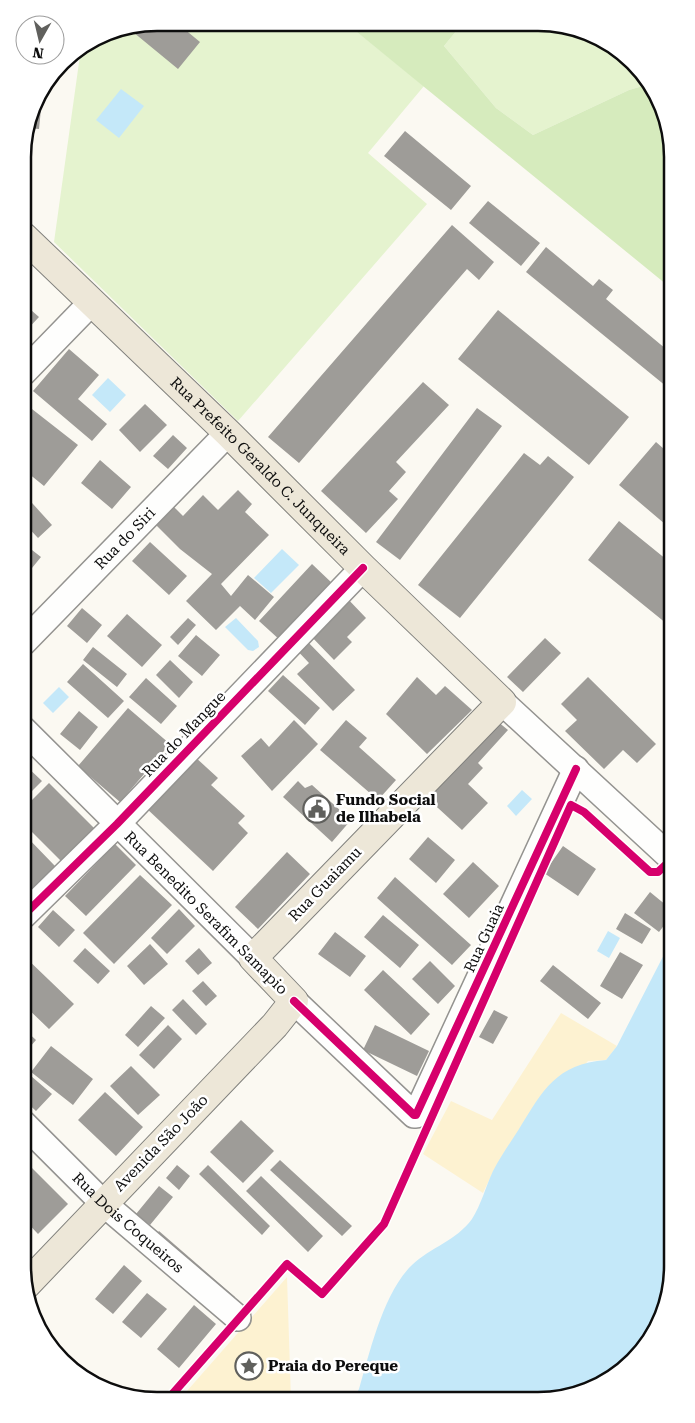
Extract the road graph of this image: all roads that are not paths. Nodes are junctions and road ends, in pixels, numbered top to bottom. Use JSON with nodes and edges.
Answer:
{"nodes":[{"id":1,"x":32,"y":245,"type":"edge"},
{"id":2,"x":91,"y":303,"type":"junction"},
{"id":3,"x":32,"y":364,"type":"edge"},
{"id":4,"x":228,"y":433,"type":"junction"},
{"id":5,"x":363,"y":568,"type":"junction"},
{"id":6,"x":32,"y":634,"type":"edge"},
{"id":7,"x":502,"y":702,"type":"junction"},
{"id":8,"x":31,"y":738,"type":"edge"},
{"id":9,"x":576,"y":769,"type":"junction"},
{"id":10,"x":117,"y":824,"type":"junction"},
{"id":11,"x":663,"y":851,"type":"edge"},
{"id":12,"x":31,"y":908,"type":"edge"},
{"id":13,"x":253,"y":958,"type":"junction"},
{"id":14,"x":294,"y":1001,"type":"junction"},
{"id":15,"x":414,"y":1116,"type":"joint"},
{"id":16,"x":31,"y":1131,"type":"edge"},
{"id":17,"x":104,"y":1203,"type":"junction"},
{"id":18,"x":33,"y":1278,"type":"edge"},
{"id":19,"x":238,"y":1318,"type":"dead end"}],
"edges":[{"from":1,"to":2,"type":"main road","name":"Rua Prefeito Geraldo C. Junqueira"},
{"from":2,"to":3,"type":"street"},
{"from":2,"to":4,"type":"main road","name":"Rua Prefeito Geraldo C. Junqueira"},
{"from":4,"to":5,"type":"main road","name":"Rua Prefeito Geraldo C. Junqueira"},
{"from":4,"to":6,"type":"street","name":"Rua do Siri"},
{"from":5,"to":7,"type":"main road","name":"Rua Prefeito Geraldo C. Junqueira"},
{"from":5,"to":10,"type":"street","name":"Rua do Mangue"},
{"from":7,"to":9,"type":"street","name":"Rua Prefeito Geraldo C. Junqueira"},
{"from":7,"to":13,"type":"main road","name":"Rua Guaiamu"},
{"from":8,"to":10,"type":"street","name":"Rua Benedito Serafim Samapio"},
{"from":9,"to":11,"type":"street","name":"Rua Prefeito Geraldo C. Junqueira"},
{"from":9,"to":15,"type":"street","name":"Rua Guaia"},
{"from":10,"to":12,"type":"street","name":"Rua do Mangue"},
{"from":10,"to":13,"type":"street","name":"Rua Benedito Serafim Samapio"},
{"from":13,"to":14,"type":"main road","name":"Rua Benedito Serafim Samapio"},
{"from":14,"to":15,"type":"street","name":"Rua Benedito Serafim Samapio"},
{"from":14,"to":17,"type":"main road","name":"Avenida São João"},
{"from":16,"to":17,"type":"street","name":"Rua Dois Coqueiros"},
{"from":17,"to":18,"type":"main road","name":"Avenida São João"},
{"from":17,"to":19,"type":"street","name":"Rua Dois Coqueiros"}]}
